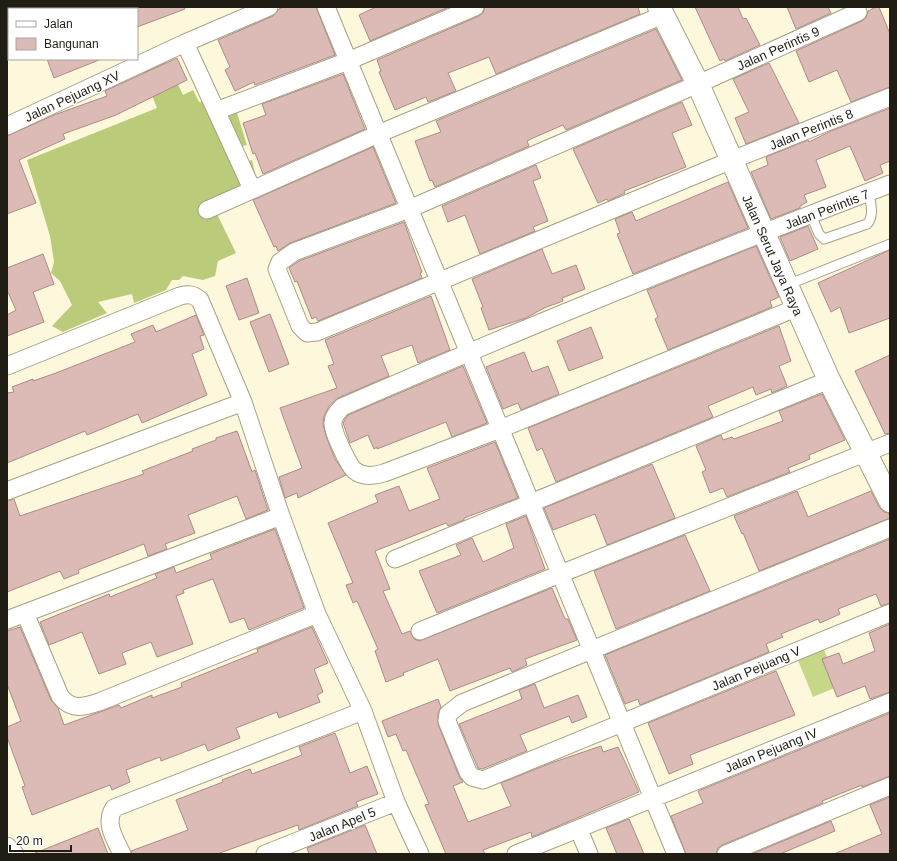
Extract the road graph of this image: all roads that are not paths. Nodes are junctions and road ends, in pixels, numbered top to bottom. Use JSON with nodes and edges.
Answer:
{"nodes":[{"id":1,"x":269,"y":7,"type":"edge"},
{"id":2,"x":326,"y":7,"type":"edge"},
{"id":3,"x":476,"y":7,"type":"edge"},
{"id":4,"x":661,"y":11,"type":"edge"},
{"id":5,"x":858,"y":12,"type":"dead end"},
{"id":6,"x":185,"y":43,"type":"junction"},
{"id":7,"x":348,"y":61,"type":"junction"},
{"id":8,"x":698,"y":84,"type":"junction"},
{"id":9,"x":890,"y":97,"type":"edge"},
{"id":10,"x":216,"y":111,"type":"junction"},
{"id":11,"x":7,"y":126,"type":"edge"},
{"id":12,"x":378,"y":134,"type":"junction"},
{"id":13,"x":732,"y":160,"type":"junction"},
{"id":14,"x":890,"y":184,"type":"edge"},
{"id":15,"x":252,"y":189,"type":"junction"},
{"id":16,"x":869,"y":192,"type":"junction"},
{"id":17,"x":409,"y":209,"type":"junction"},
{"id":18,"x":206,"y":210,"type":"dead end"},
{"id":19,"x":811,"y":215,"type":"junction"},
{"id":20,"x":763,"y":233,"type":"junction"},
{"id":21,"x":890,"y":244,"type":"edge"},
{"id":22,"x":439,"y":281,"type":"junction"},
{"id":23,"x":787,"y":285,"type":"junction"},
{"id":24,"x":796,"y":308,"type":"junction"},
{"id":25,"x":468,"y":352,"type":"junction"},
{"id":26,"x":7,"y":366,"type":"edge"},
{"id":27,"x":829,"y":380,"type":"junction"},
{"id":28,"x":243,"y":402,"type":"junction"},
{"id":29,"x":500,"y":429,"type":"junction"},
{"id":30,"x":890,"y":443,"type":"edge"},
{"id":31,"x":865,"y":454,"type":"junction"},
{"id":32,"x":7,"y":491,"type":"edge"},
{"id":33,"x":890,"y":501,"type":"edge"},
{"id":34,"x":531,"y":503,"type":"junction"},
{"id":35,"x":281,"y":516,"type":"junction"},
{"id":36,"x":890,"y":528,"type":"edge"},
{"id":37,"x":396,"y":559,"type":"dead end"},
{"id":38,"x":560,"y":574,"type":"junction"},
{"id":39,"x":25,"y":613,"type":"junction"},
{"id":40,"x":890,"y":613,"type":"edge"},
{"id":41,"x":317,"y":614,"type":"junction"},
{"id":42,"x":7,"y":620,"type":"edge"},
{"id":43,"x":420,"y":631,"type":"dead end"},
{"id":44,"x":592,"y":650,"type":"junction"},
{"id":45,"x":890,"y":702,"type":"edge"},
{"id":46,"x":363,"y":711,"type":"junction"},
{"id":47,"x":622,"y":724,"type":"junction"},
{"id":48,"x":890,"y":786,"type":"edge"},
{"id":49,"x":653,"y":798,"type":"junction"},
{"id":50,"x":396,"y":802,"type":"junction"},
{"id":51,"x":579,"y":830,"type":"junction"},
{"id":52,"x":7,"y":846,"type":"edge"},
{"id":53,"x":15,"y":854,"type":"edge"},
{"id":54,"x":122,"y":854,"type":"edge"},
{"id":55,"x":265,"y":854,"type":"edge"},
{"id":56,"x":420,"y":854,"type":"edge"},
{"id":57,"x":516,"y":854,"type":"edge"},
{"id":58,"x":589,"y":854,"type":"edge"},
{"id":59,"x":676,"y":854,"type":"edge"},
{"id":60,"x":726,"y":854,"type":"edge"}],
"edges":[{"from":1,"to":6,"type":"street","name":"Jalan Pejuang XV"},
{"from":2,"to":7,"type":"street"},
{"from":3,"to":7,"type":"street"},
{"from":4,"to":8,"type":"street","name":"Jalan Serut Jaya Raya"},
{"from":4,"to":12,"type":"street"},
{"from":5,"to":8,"type":"street","name":"Jalan Perintis 9"},
{"from":6,"to":10,"type":"street"},
{"from":6,"to":11,"type":"street","name":"Jalan Pejuang XV"},
{"from":7,"to":10,"type":"street"},
{"from":7,"to":12,"type":"street"},
{"from":8,"to":13,"type":"street","name":"Jalan Serut Jaya Raya"},
{"from":8,"to":17,"type":"street","name":"Jalan Perintis 9"},
{"from":9,"to":13,"type":"street","name":"Jalan Perintis 8"},
{"from":10,"to":15,"type":"street"},
{"from":12,"to":15,"type":"street"},
{"from":12,"to":17,"type":"street"},
{"from":13,"to":20,"type":"street","name":"Jalan Serut Jaya Raya"},
{"from":13,"to":22,"type":"street","name":"Jalan Perintis 8"},
{"from":14,"to":16,"type":"street","name":"Jalan Perintis 7"},
{"from":15,"to":18,"type":"street"},
{"from":16,"to":19,"type":"street","name":"Jalan Perintis 7"},
{"from":16,"to":19,"type":"lane"},
{"from":17,"to":22,"type":"street"},
{"from":17,"to":22,"type":"street","name":"Jalan Perintis 9"},
{"from":19,"to":20,"type":"street","name":"Jalan Perintis 7"},
{"from":20,"to":23,"type":"street","name":"Jalan Serut Jaya Raya"},
{"from":20,"to":25,"type":"street","name":"Jalan Perintis 7"},
{"from":21,"to":23,"type":"lane"},
{"from":22,"to":25,"type":"street"},
{"from":23,"to":24,"type":"street","name":"Jalan Serut Jaya Raya"},
{"from":24,"to":27,"type":"street","name":"Jalan Serut Jaya Raya"},
{"from":24,"to":29,"type":"street","name":"Jalan Perintis 7"},
{"from":25,"to":29,"type":"street"},
{"from":25,"to":29,"type":"street","name":"Jalan Perintis 7"},
{"from":26,"to":28,"type":"street"},
{"from":27,"to":31,"type":"street","name":"Jalan Serut Jaya Raya"},
{"from":27,"to":34,"type":"street"},
{"from":28,"to":32,"type":"street"},
{"from":28,"to":35,"type":"street"},
{"from":29,"to":34,"type":"street"},
{"from":30,"to":31,"type":"street"},
{"from":31,"to":33,"type":"street","name":"Jalan Serut Jaya Raya"},
{"from":31,"to":38,"type":"street"},
{"from":34,"to":37,"type":"street"},
{"from":34,"to":38,"type":"street"},
{"from":35,"to":39,"type":"street"},
{"from":35,"to":41,"type":"street"},
{"from":36,"to":44,"type":"street"},
{"from":38,"to":43,"type":"street"},
{"from":38,"to":44,"type":"street"},
{"from":39,"to":41,"type":"street"},
{"from":39,"to":42,"type":"street"},
{"from":40,"to":47,"type":"street","name":"Jalan Pejuang V"},
{"from":41,"to":46,"type":"street"},
{"from":44,"to":47,"type":"street"},
{"from":44,"to":47,"type":"street","name":"Jalan Pejuang V"},
{"from":45,"to":49,"type":"street","name":"Jalan Pejuang IV"},
{"from":46,"to":50,"type":"street"},
{"from":46,"to":54,"type":"street"},
{"from":47,"to":49,"type":"street"},
{"from":48,"to":60,"type":"street"},
{"from":49,"to":51,"type":"street","name":"Jalan Pejuang IV"},
{"from":49,"to":59,"type":"street"},
{"from":50,"to":55,"type":"street","name":"Jalan Apel 5"},
{"from":50,"to":56,"type":"street"},
{"from":51,"to":57,"type":"street","name":"Jalan Pejuang IV"},
{"from":51,"to":58,"type":"street"},
{"from":52,"to":53,"type":"street"}]}
